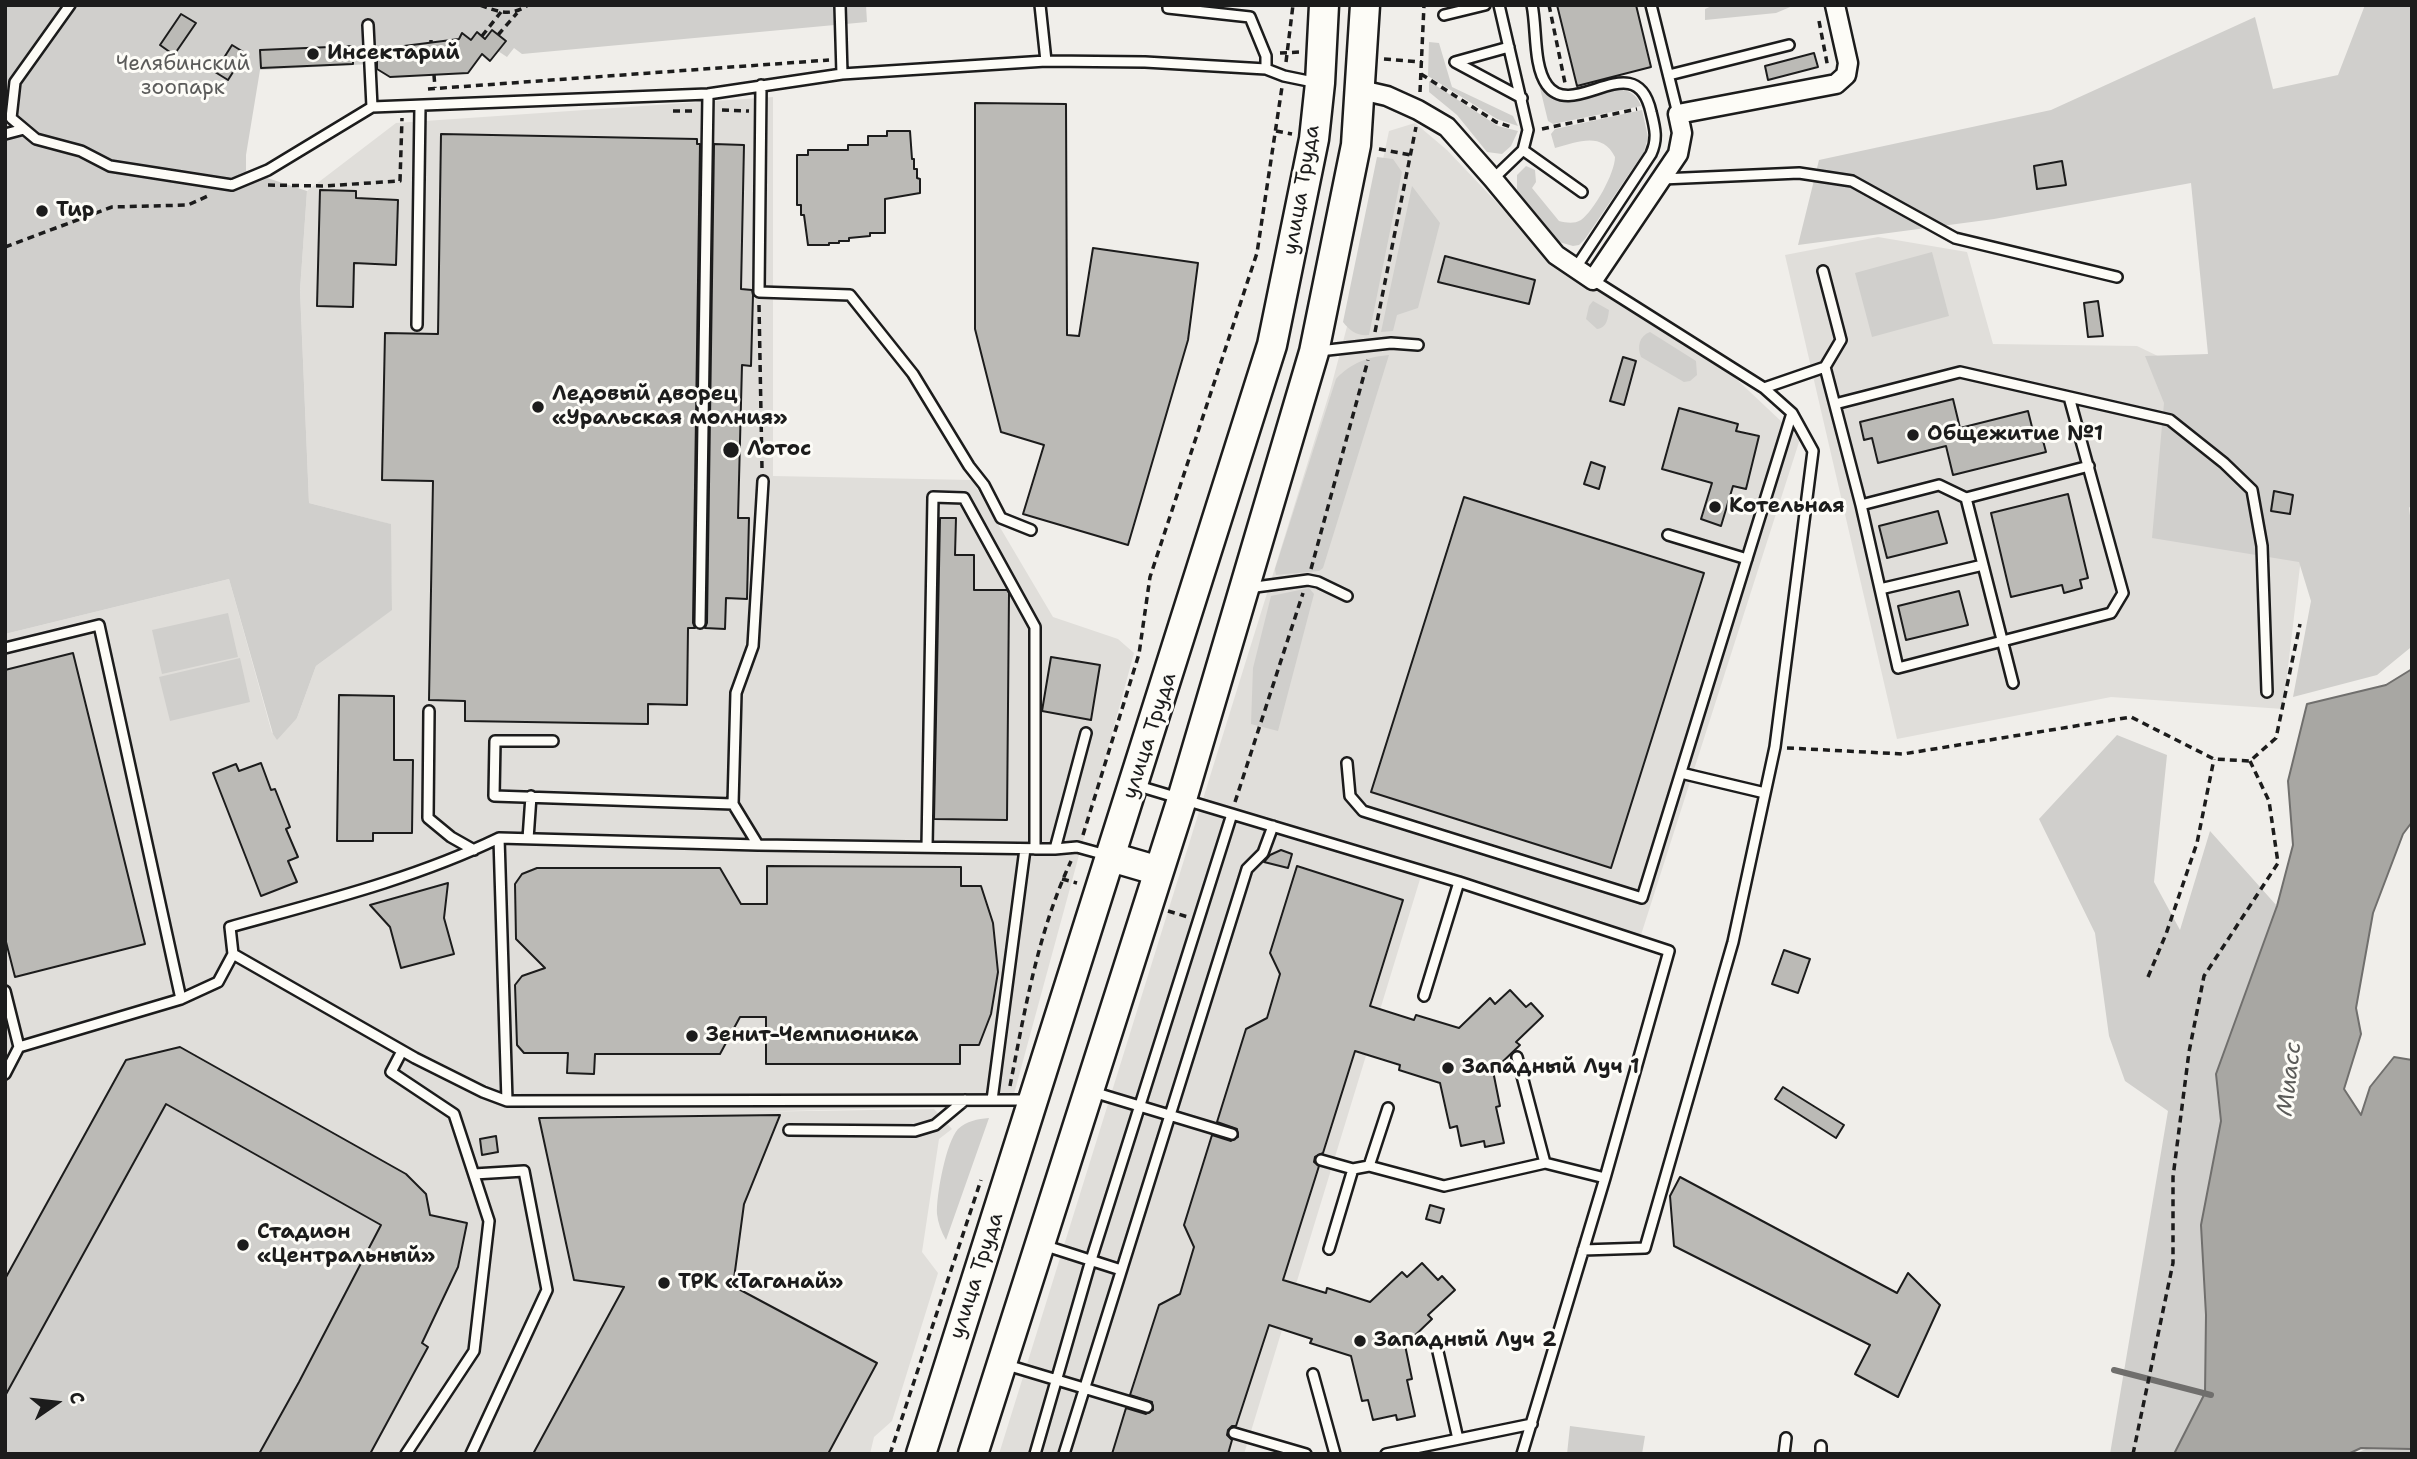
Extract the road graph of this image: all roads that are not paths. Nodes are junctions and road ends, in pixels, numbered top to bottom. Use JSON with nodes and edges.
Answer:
{"nodes":[{"id":1,"x":70,"y":5,"type":"edge"},
{"id":2,"x":840,"y":5,"type":"edge"},
{"id":3,"x":1040,"y":5,"type":"edge"},
{"id":4,"x":1168,"y":5,"type":"edge"},
{"id":5,"x":1324,"y":5,"type":"edge"},
{"id":6,"x":1365,"y":5,"type":"edge"},
{"id":7,"x":1485,"y":5,"type":"edge"},
{"id":8,"x":1499,"y":5,"type":"edge"},
{"id":9,"x":1532,"y":5,"type":"edge"},
{"id":10,"x":1651,"y":5,"type":"edge"},
{"id":11,"x":1835,"y":5,"type":"edge"},
{"id":12,"x":1444,"y":15,"type":"dead end"},
{"id":13,"x":368,"y":25,"type":"dead end"},
{"id":14,"x":1789,"y":45,"type":"dead end"},
{"id":15,"x":1510,"y":47,"type":"junction"},
{"id":16,"x":1046,"y":61,"type":"junction"},
{"id":17,"x":1266,"y":69,"type":"junction"},
{"id":18,"x":842,"y":74,"type":"junction"},
{"id":19,"x":1669,"y":75,"type":"junction"},
{"id":20,"x":1320,"y":83,"type":"junction"},
{"id":21,"x":761,"y":85,"type":"junction"},
{"id":22,"x":1361,"y":90,"type":"junction"},
{"id":23,"x":708,"y":94,"type":"junction"},
{"id":24,"x":1522,"y":99,"type":"junction"},
{"id":25,"x":419,"y":106,"type":"junction"},
{"id":26,"x":372,"y":107,"type":"junction"},
{"id":27,"x":1678,"y":114,"type":"junction"},
{"id":28,"x":24,"y":129,"type":"junction"},
{"id":29,"x":5,"y":134,"type":"edge"},
{"id":30,"x":1523,"y":150,"type":"junction"},
{"id":31,"x":1493,"y":179,"type":"junction"},
{"id":32,"x":1662,"y":179,"type":"junction"},
{"id":33,"x":1581,"y":192,"type":"dead end"},
{"id":34,"x":1575,"y":269,"type":"junction"},
{"id":35,"x":1823,"y":271,"type":"dead end"},
{"id":36,"x":2118,"y":277,"type":"dead end"},
{"id":37,"x":1593,"y":280,"type":"junction"},
{"id":38,"x":417,"y":325,"type":"dead end"},
{"id":39,"x":1418,"y":345,"type":"dead end"},
{"id":40,"x":1314,"y":352,"type":"junction"},
{"id":41,"x":1825,"y":367,"type":"junction"},
{"id":42,"x":1764,"y":388,"type":"junction"},
{"id":43,"x":2068,"y":397,"type":"junction"},
{"id":44,"x":1835,"y":404,"type":"junction"},
{"id":45,"x":1792,"y":413,"type":"junction"},
{"id":46,"x":2089,"y":466,"type":"junction"},
{"id":47,"x":763,"y":481,"type":"road end"},
{"id":48,"x":1966,"y":498,"type":"junction"},
{"id":49,"x":1861,"y":505,"type":"junction"},
{"id":50,"x":1031,"y":530,"type":"dead end"},
{"id":51,"x":1668,"y":535,"type":"dead end"},
{"id":52,"x":1747,"y":559,"type":"junction"},
{"id":53,"x":1983,"y":565,"type":"junction"},
{"id":54,"x":1242,"y":588,"type":"junction"},
{"id":55,"x":1880,"y":589,"type":"junction"},
{"id":56,"x":1347,"y":596,"type":"dead end"},
{"id":57,"x":700,"y":623,"type":"dead end"},
{"id":58,"x":2003,"y":641,"type":"junction"},
{"id":59,"x":5,"y":648,"type":"edge"},
{"id":60,"x":2013,"y":683,"type":"dead end"},
{"id":61,"x":2267,"y":692,"type":"dead end"},
{"id":62,"x":429,"y":711,"type":"dead end"},
{"id":63,"x":1086,"y":733,"type":"dead end"},
{"id":64,"x":553,"y":741,"type":"dead end"},
{"id":65,"x":1347,"y":763,"type":"dead end"},
{"id":66,"x":1681,"y":773,"type":"junction"},
{"id":67,"x":1134,"y":785,"type":"junction"},
{"id":68,"x":1765,"y":793,"type":"junction"},
{"id":69,"x":531,"y":796,"type":"junction"},
{"id":70,"x":1182,"y":799,"type":"junction"},
{"id":71,"x":733,"y":804,"type":"junction"},
{"id":72,"x":1232,"y":814,"type":"junction"},
{"id":73,"x":1273,"y":826,"type":"junction"},
{"id":74,"x":499,"y":838,"type":"junction"},
{"id":75,"x":528,"y":839,"type":"junction"},
{"id":76,"x":758,"y":845,"type":"junction"},
{"id":77,"x":927,"y":848,"type":"junction"},
{"id":78,"x":1030,"y":849,"type":"junction"},
{"id":79,"x":1055,"y":849,"type":"junction"},
{"id":80,"x":474,"y":850,"type":"junction"},
{"id":81,"x":1111,"y":857,"type":"junction"},
{"id":82,"x":1159,"y":871,"type":"junction"},
{"id":83,"x":1459,"y":882,"type":"junction"},
{"id":84,"x":233,"y":954,"type":"junction"},
{"id":85,"x":5,"y":991,"type":"edge"},
{"id":86,"x":1424,"y":996,"type":"dead end"},
{"id":87,"x":181,"y":999,"type":"junction"},
{"id":88,"x":19,"y":1047,"type":"junction"},
{"id":89,"x":402,"y":1051,"type":"junction"},
{"id":90,"x":1517,"y":1057,"type":"dead end"},
{"id":91,"x":5,"y":1074,"type":"edge"},
{"id":92,"x":1088,"y":1091,"type":"junction"},
{"id":93,"x":965,"y":1100,"type":"junction"},
{"id":94,"x":992,"y":1100,"type":"junction"},
{"id":95,"x":1020,"y":1100,"type":"junction"},
{"id":96,"x":507,"y":1101,"type":"junction"},
{"id":97,"x":1139,"y":1105,"type":"junction"},
{"id":98,"x":1388,"y":1108,"type":"dead end"},
{"id":99,"x":1170,"y":1115,"type":"junction"},
{"id":100,"x":789,"y":1130,"type":"dead end"},
{"id":101,"x":1232,"y":1133,"type":"dead end"},
{"id":102,"x":1321,"y":1160,"type":"dead end"},
{"id":103,"x":1545,"y":1163,"type":"junction"},
{"id":104,"x":1368,"y":1166,"type":"junction"},
{"id":105,"x":1353,"y":1169,"type":"junction"},
{"id":106,"x":474,"y":1174,"type":"junction"},
{"id":107,"x":1605,"y":1178,"type":"junction"},
{"id":108,"x":1040,"y":1244,"type":"junction"},
{"id":109,"x":1329,"y":1249,"type":"dead end"},
{"id":110,"x":1583,"y":1250,"type":"junction"},
{"id":111,"x":1091,"y":1260,"type":"junction"},
{"id":112,"x":1121,"y":1270,"type":"junction"},
{"id":113,"x":1436,"y":1343,"type":"dead end"},
{"id":114,"x":1002,"y":1364,"type":"junction"},
{"id":115,"x":1313,"y":1374,"type":"dead end"},
{"id":116,"x":1056,"y":1380,"type":"junction"},
{"id":117,"x":1084,"y":1388,"type":"junction"},
{"id":118,"x":1147,"y":1407,"type":"dead end"},
{"id":119,"x":1532,"y":1424,"type":"junction"},
{"id":120,"x":1234,"y":1433,"type":"dead end"},
{"id":121,"x":1786,"y":1438,"type":"dead end"},
{"id":122,"x":1458,"y":1439,"type":"junction"},
{"id":123,"x":1274,"y":1449,"type":"edge"},
{"id":124,"x":407,"y":1454,"type":"edge"},
{"id":125,"x":471,"y":1454,"type":"edge"},
{"id":126,"x":921,"y":1454,"type":"edge"},
{"id":127,"x":974,"y":1454,"type":"edge"},
{"id":128,"x":1035,"y":1454,"type":"edge"},
{"id":129,"x":1064,"y":1454,"type":"edge"},
{"id":130,"x":1306,"y":1454,"type":"edge"},
{"id":131,"x":1335,"y":1454,"type":"edge"},
{"id":132,"x":1386,"y":1454,"type":"edge"},
{"id":133,"x":1522,"y":1454,"type":"edge"},
{"id":134,"x":1784,"y":1454,"type":"edge"}],
"edges":[{"from":1,"to":28,"type":"lane"},
{"from":2,"to":18,"type":"lane"},
{"from":3,"to":16,"type":"lane"},
{"from":4,"to":17,"type":"lane"},
{"from":5,"to":20,"type":"main road","name":"улица Труда"},
{"from":6,"to":22,"type":"main road","name":"улица Труда"},
{"from":7,"to":12,"type":"lane"},
{"from":8,"to":15,"type":"lane"},
{"from":9,"to":34,"type":"lane"},
{"from":10,"to":19,"type":"lane"},
{"from":11,"to":27,"type":"street"},
{"from":13,"to":26,"type":"lane"},
{"from":14,"to":19,"type":"lane"},
{"from":15,"to":24,"type":"lane"},
{"from":15,"to":24,"type":"lane"},
{"from":16,"to":17,"type":"lane"},
{"from":16,"to":18,"type":"lane"},
{"from":17,"to":20,"type":"lane"},
{"from":18,"to":21,"type":"lane"},
{"from":19,"to":27,"type":"lane"},
{"from":20,"to":22,"type":"main road"},
{"from":20,"to":67,"type":"main road","name":"улица Труда"},
{"from":21,"to":23,"type":"lane"},
{"from":21,"to":50,"type":"lane"},
{"from":22,"to":31,"type":"street"},
{"from":22,"to":40,"type":"main road","name":"улица Труда"},
{"from":23,"to":25,"type":"lane"},
{"from":23,"to":57,"type":"lane"},
{"from":24,"to":30,"type":"lane"},
{"from":25,"to":26,"type":"lane"},
{"from":25,"to":38,"type":"lane"},
{"from":26,"to":28,"type":"lane"},
{"from":27,"to":32,"type":"street"},
{"from":28,"to":29,"type":"lane"},
{"from":30,"to":31,"type":"lane"},
{"from":30,"to":33,"type":"lane"},
{"from":31,"to":34,"type":"street"},
{"from":32,"to":36,"type":"lane"},
{"from":32,"to":37,"type":"street"},
{"from":34,"to":37,"type":"street"},
{"from":35,"to":41,"type":"lane"},
{"from":37,"to":42,"type":"lane"},
{"from":39,"to":40,"type":"lane"},
{"from":40,"to":54,"type":"main road","name":"улица Труда"},
{"from":41,"to":42,"type":"lane"},
{"from":41,"to":44,"type":"lane"},
{"from":42,"to":45,"type":"lane"},
{"from":43,"to":44,"type":"lane"},
{"from":43,"to":46,"type":"lane"},
{"from":43,"to":61,"type":"lane"},
{"from":44,"to":49,"type":"lane"},
{"from":45,"to":52,"type":"lane"},
{"from":45,"to":68,"type":"lane"},
{"from":46,"to":48,"type":"lane"},
{"from":46,"to":58,"type":"lane"},
{"from":47,"to":71,"type":"lane"},
{"from":48,"to":49,"type":"lane"},
{"from":48,"to":53,"type":"lane"},
{"from":49,"to":55,"type":"lane"},
{"from":51,"to":52,"type":"lane"},
{"from":52,"to":66,"type":"lane"},
{"from":53,"to":55,"type":"lane"},
{"from":53,"to":58,"type":"lane"},
{"from":54,"to":56,"type":"lane"},
{"from":54,"to":70,"type":"main road","name":"улица Труда"},
{"from":55,"to":58,"type":"lane"},
{"from":58,"to":60,"type":"lane"},
{"from":59,"to":87,"type":"lane"},
{"from":62,"to":80,"type":"lane"},
{"from":63,"to":79,"type":"lane"},
{"from":64,"to":69,"type":"lane"},
{"from":65,"to":66,"type":"lane"},
{"from":66,"to":68,"type":"lane"},
{"from":67,"to":70,"type":"lane"},
{"from":67,"to":81,"type":"main road","name":"улица Труда"},
{"from":68,"to":110,"type":"lane"},
{"from":69,"to":71,"type":"lane"},
{"from":69,"to":75,"type":"lane"},
{"from":70,"to":72,"type":"lane"},
{"from":70,"to":82,"type":"main road","name":"улица Труда"},
{"from":71,"to":76,"type":"lane"},
{"from":72,"to":73,"type":"lane"},
{"from":72,"to":97,"type":"lane"},
{"from":73,"to":83,"type":"lane"},
{"from":73,"to":99,"type":"lane"},
{"from":74,"to":75,"type":"lane"},
{"from":74,"to":80,"type":"lane"},
{"from":74,"to":96,"type":"lane"},
{"from":75,"to":76,"type":"lane"},
{"from":76,"to":77,"type":"lane"},
{"from":77,"to":78,"type":"lane"},
{"from":77,"to":78,"type":"lane"},
{"from":78,"to":79,"type":"lane"},
{"from":78,"to":94,"type":"lane"},
{"from":79,"to":81,"type":"lane"},
{"from":80,"to":84,"type":"lane"},
{"from":81,"to":82,"type":"main road"},
{"from":81,"to":95,"type":"main road","name":"улица Труда"},
{"from":82,"to":92,"type":"main road","name":"улица Труда"},
{"from":83,"to":86,"type":"lane"},
{"from":83,"to":107,"type":"lane"},
{"from":84,"to":87,"type":"lane"},
{"from":84,"to":89,"type":"lane"},
{"from":85,"to":88,"type":"lane"},
{"from":87,"to":88,"type":"lane"},
{"from":88,"to":91,"type":"lane"},
{"from":89,"to":96,"type":"lane"},
{"from":89,"to":106,"type":"lane"},
{"from":90,"to":103,"type":"lane"},
{"from":92,"to":97,"type":"lane"},
{"from":92,"to":108,"type":"main road","name":"улица Труда"},
{"from":93,"to":94,"type":"lane"},
{"from":93,"to":96,"type":"lane"},
{"from":93,"to":100,"type":"lane"},
{"from":94,"to":95,"type":"lane"},
{"from":95,"to":126,"type":"main road","name":"улица Труда"},
{"from":97,"to":99,"type":"lane"},
{"from":97,"to":111,"type":"lane"},
{"from":98,"to":104,"type":"lane"},
{"from":99,"to":101,"type":"lane"},
{"from":99,"to":112,"type":"lane"},
{"from":102,"to":105,"type":"lane"},
{"from":103,"to":104,"type":"lane"},
{"from":103,"to":107,"type":"lane"},
{"from":104,"to":105,"type":"lane"},
{"from":105,"to":109,"type":"lane"},
{"from":106,"to":124,"type":"lane"},
{"from":106,"to":125,"type":"lane"},
{"from":107,"to":110,"type":"lane"},
{"from":108,"to":111,"type":"lane"},
{"from":108,"to":114,"type":"main road","name":"улица Труда"},
{"from":110,"to":119,"type":"lane"},
{"from":111,"to":112,"type":"lane"},
{"from":111,"to":116,"type":"lane"},
{"from":112,"to":117,"type":"lane"},
{"from":113,"to":122,"type":"lane"},
{"from":114,"to":116,"type":"lane"},
{"from":114,"to":127,"type":"main road","name":"улица Труда"},
{"from":115,"to":131,"type":"lane"},
{"from":116,"to":117,"type":"lane"},
{"from":116,"to":128,"type":"lane"},
{"from":117,"to":118,"type":"lane"},
{"from":117,"to":129,"type":"lane"},
{"from":119,"to":122,"type":"lane"},
{"from":119,"to":133,"type":"lane"},
{"from":120,"to":123,"type":"lane"},
{"from":121,"to":134,"type":"lane"},
{"from":122,"to":132,"type":"lane"},
{"from":123,"to":130,"type":"lane"}]}
